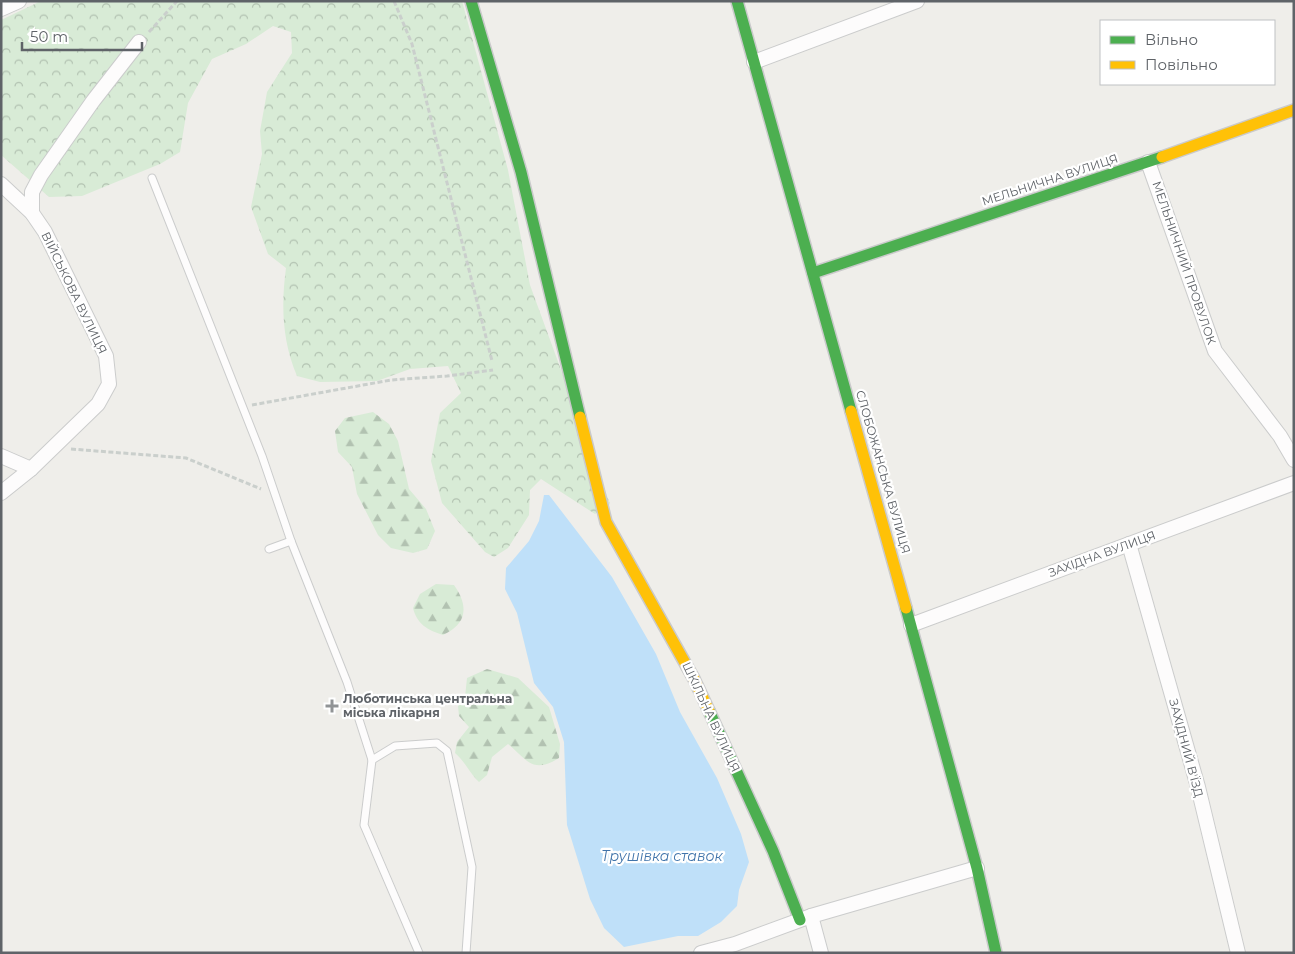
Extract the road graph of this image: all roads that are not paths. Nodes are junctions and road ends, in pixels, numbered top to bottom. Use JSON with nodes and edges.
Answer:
{"nodes":[{"id":1,"x":19,"y":1,"type":"edge"},
{"id":2,"x":471,"y":1,"type":"edge"},
{"id":3,"x":737,"y":1,"type":"edge"},
{"id":4,"x":918,"y":1,"type":"edge"},
{"id":5,"x":1,"y":9,"type":"edge"},
{"id":6,"x":139,"y":42,"type":"road end"},
{"id":7,"x":754,"y":62,"type":"junction"},
{"id":8,"x":1294,"y":110,"type":"edge"},
{"id":9,"x":1148,"y":162,"type":"junction"},
{"id":10,"x":152,"y":178,"type":"dead end"},
{"id":11,"x":1,"y":184,"type":"edge"},
{"id":12,"x":32,"y":213,"type":"junction"},
{"id":13,"x":813,"y":273,"type":"junction"},
{"id":14,"x":1,"y":456,"type":"edge"},
{"id":15,"x":1294,"y":460,"type":"edge"},
{"id":16,"x":31,"y":469,"type":"junction"},
{"id":17,"x":1294,"y":483,"type":"edge"},
{"id":18,"x":1,"y":493,"type":"edge"},
{"id":19,"x":291,"y":541,"type":"junction"},
{"id":20,"x":1129,"y":544,"type":"junction"},
{"id":21,"x":269,"y":549,"type":"dead end"},
{"id":22,"x":911,"y":625,"type":"junction"},
{"id":23,"x":372,"y":760,"type":"junction"},
{"id":24,"x":977,"y":868,"type":"junction"},
{"id":25,"x":806,"y":918,"type":"junction"},
{"id":26,"x":419,"y":953,"type":"edge"},
{"id":27,"x":466,"y":953,"type":"edge"},
{"id":28,"x":701,"y":953,"type":"edge"},
{"id":29,"x":821,"y":953,"type":"edge"},
{"id":30,"x":996,"y":953,"type":"edge"},
{"id":31,"x":1238,"y":953,"type":"edge"}],
"edges":[{"from":1,"to":5,"type":"street"},
{"from":2,"to":25,"type":"street","name":"ШКІЛЬНА ВУЛИЦЯ"},
{"from":3,"to":7,"type":"street","name":"СЛОБОЖАНСЬКА ВУЛИЦЯ"},
{"from":4,"to":7,"type":"street"},
{"from":6,"to":12,"type":"street"},
{"from":7,"to":13,"type":"street","name":"СЛОБОЖАНСЬКА ВУЛИЦЯ"},
{"from":8,"to":9,"type":"street","name":"МЕЛЬНИЧНА ВУЛИЦЯ"},
{"from":9,"to":13,"type":"street","name":"МЕЛЬНИЧНА ВУЛИЦЯ"},
{"from":9,"to":15,"type":"street","name":"МЕЛЬНИЧНИЙ ПРОВУЛОК"},
{"from":10,"to":19,"type":"lane"},
{"from":11,"to":12,"type":"street","name":"ВІЙСЬКОВА ВУЛИЦЯ"},
{"from":12,"to":16,"type":"street","name":"ВІЙСЬКОВА ВУЛИЦЯ"},
{"from":13,"to":22,"type":"street","name":"СЛОБОЖАНСЬКА ВУЛИЦЯ"},
{"from":14,"to":16,"type":"street"},
{"from":16,"to":18,"type":"street","name":"ВІЙСЬКОВА ВУЛИЦЯ"},
{"from":17,"to":20,"type":"street","name":"ЗАХІДНА ВУЛИЦЯ"},
{"from":19,"to":21,"type":"lane"},
{"from":19,"to":23,"type":"lane"},
{"from":20,"to":22,"type":"street","name":"ЗАХІДНА ВУЛИЦЯ"},
{"from":20,"to":31,"type":"street","name":"ЗАХІДНИЙ В'ЇЗД"},
{"from":22,"to":24,"type":"street","name":"СЛОБОЖАНСЬКА ВУЛИЦЯ"},
{"from":23,"to":26,"type":"lane"},
{"from":23,"to":27,"type":"lane"},
{"from":24,"to":25,"type":"street"},
{"from":24,"to":30,"type":"street","name":"СЛОБОЖАНСЬКА ВУЛИЦЯ"},
{"from":25,"to":28,"type":"street"},
{"from":25,"to":29,"type":"street","name":"ШКІЛЬНА ВУЛИЦЯ"}]}
